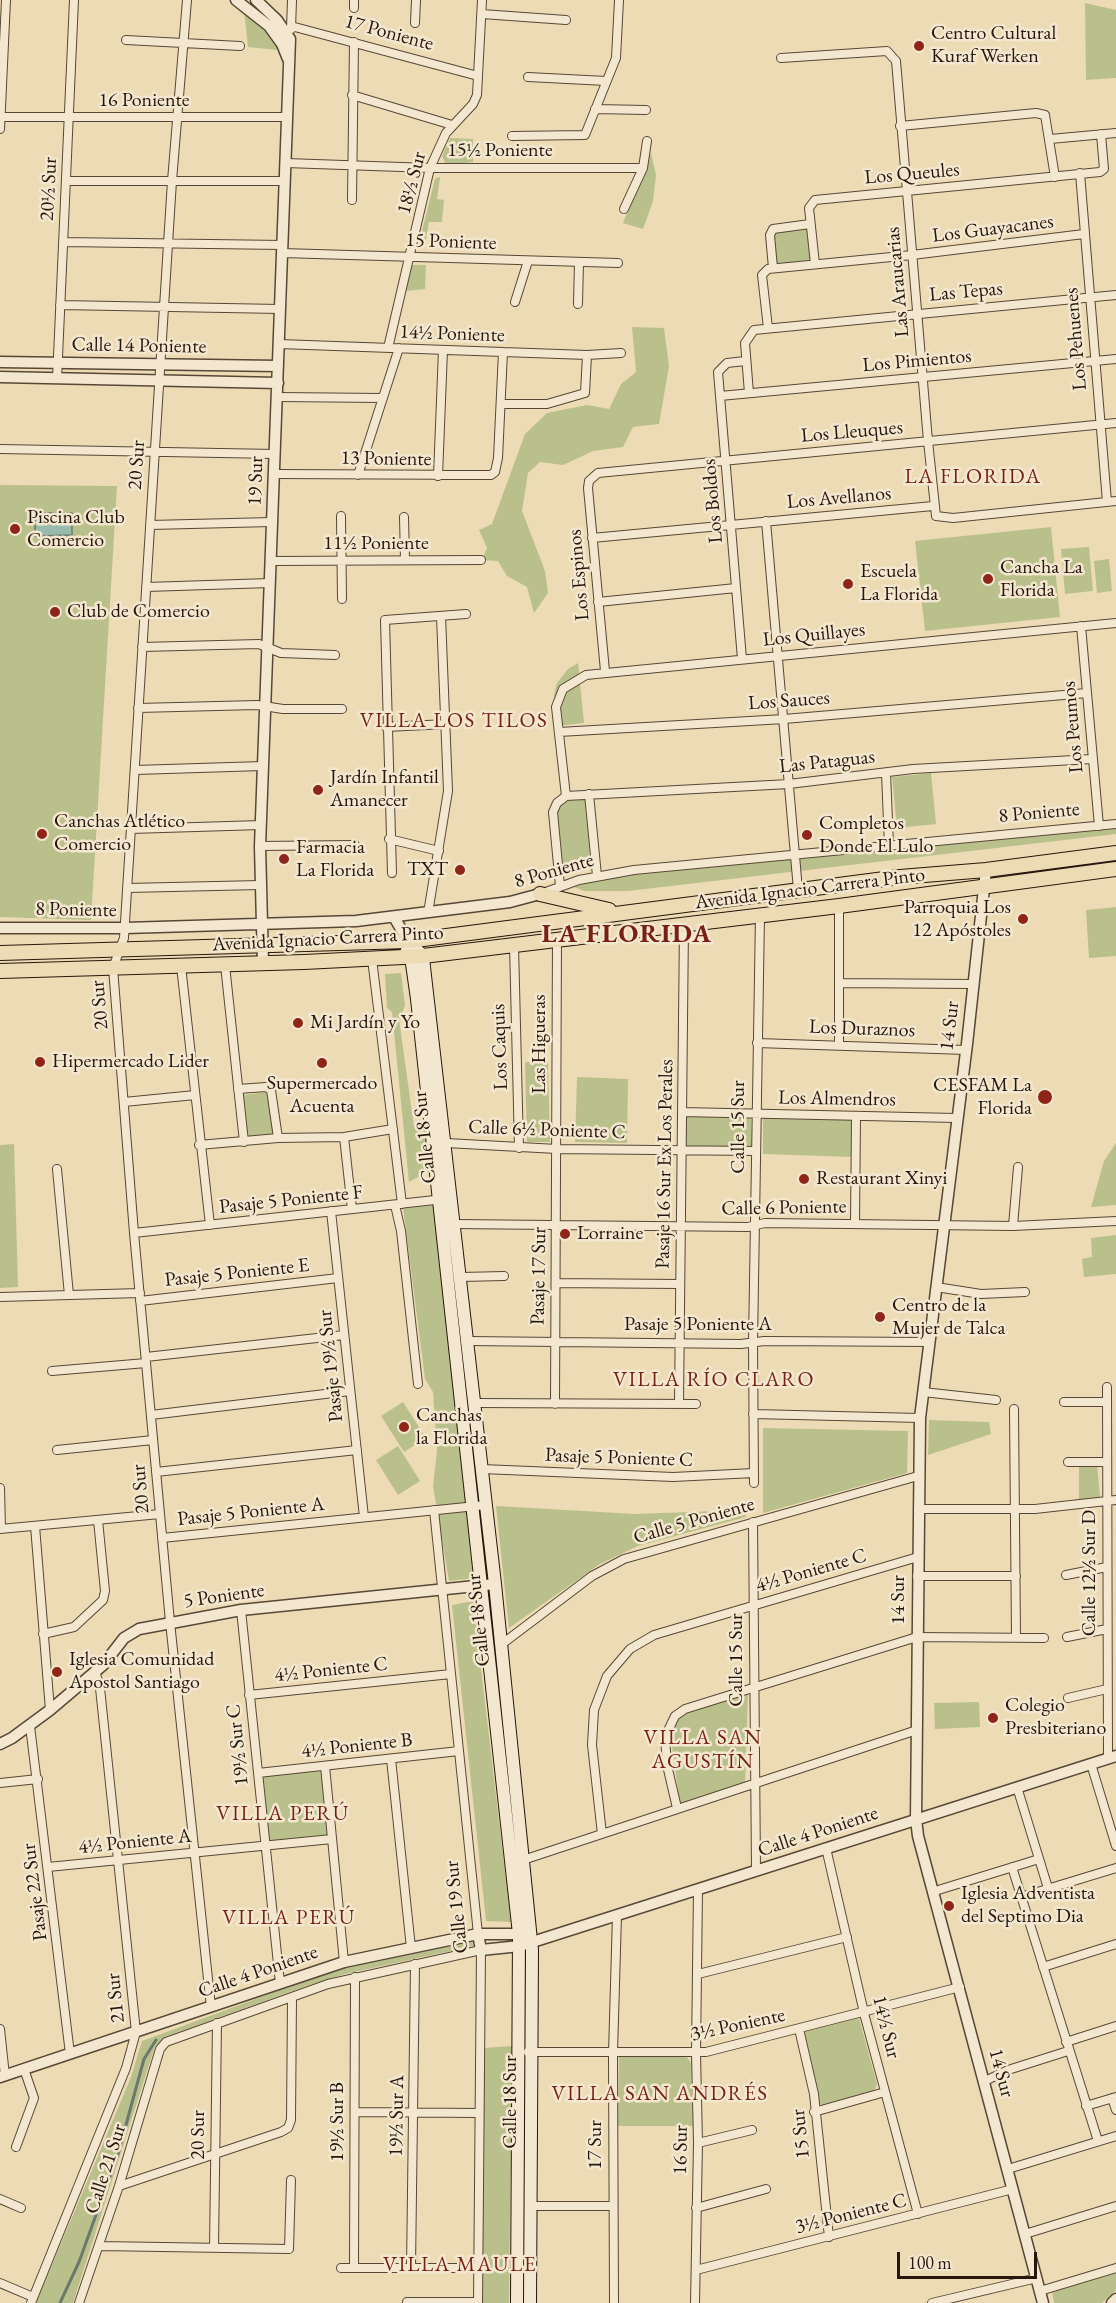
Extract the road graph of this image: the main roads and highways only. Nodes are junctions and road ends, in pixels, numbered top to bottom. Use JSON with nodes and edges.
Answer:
{"nodes":[{"id":1,"x":1116,"y":853,"type":"edge"},
{"id":2,"x":1116,"y":869,"type":"edge"},
{"id":3,"x":540,"y":894,"type":"road end"},
{"id":4,"x":629,"y":913,"type":"junction"},
{"id":5,"x":405,"y":941,"type":"junction"},
{"id":6,"x":0,"y":953,"type":"edge"},
{"id":7,"x":417,"y":956,"type":"junction"},
{"id":8,"x":0,"y":971,"type":"edge"},
{"id":9,"x":445,"y":1199,"type":"junction"},
{"id":10,"x":489,"y":1585,"type":"junction"},
{"id":11,"x":524,"y":1941,"type":"junction"},
{"id":12,"x":524,"y":2052,"type":"junction"},
{"id":13,"x":517,"y":2303,"type":"edge"},
{"id":14,"x":530,"y":2303,"type":"edge"}],
"edges":[{"from":1,"to":4,"type":"main road","name":"Avenida Ignacio Carrera Pinto"},
{"from":2,"to":7,"type":"main road","name":"Avenida Ignacio Carrera Pinto"},
{"from":3,"to":4,"type":"main road"},
{"from":4,"to":5,"type":"main road","name":"Avenida Ignacio Carrera Pinto"},
{"from":5,"to":6,"type":"main road","name":"Avenida Ignacio Carrera Pinto"},
{"from":5,"to":7,"type":"main road","name":"Calle 18 Sur"},
{"from":7,"to":8,"type":"main road","name":"Avenida Ignacio Carrera Pinto"},
{"from":7,"to":9,"type":"main road","name":"Calle 18 Sur"},
{"from":7,"to":9,"type":"main road","name":"Calle 18 Sur"},
{"from":9,"to":10,"type":"main road","name":"Calle 18 Sur"},
{"from":9,"to":10,"type":"main road","name":"Calle 18 Sur"},
{"from":10,"to":11,"type":"main road","name":"Calle 18 Sur"},
{"from":10,"to":11,"type":"main road","name":"Calle 18 Sur"},
{"from":11,"to":12,"type":"main road","name":"Calle 18 Sur"},
{"from":12,"to":13,"type":"main road","name":"Calle 18 Sur"},
{"from":12,"to":14,"type":"main road","name":"Calle 18 Sur"}]}
